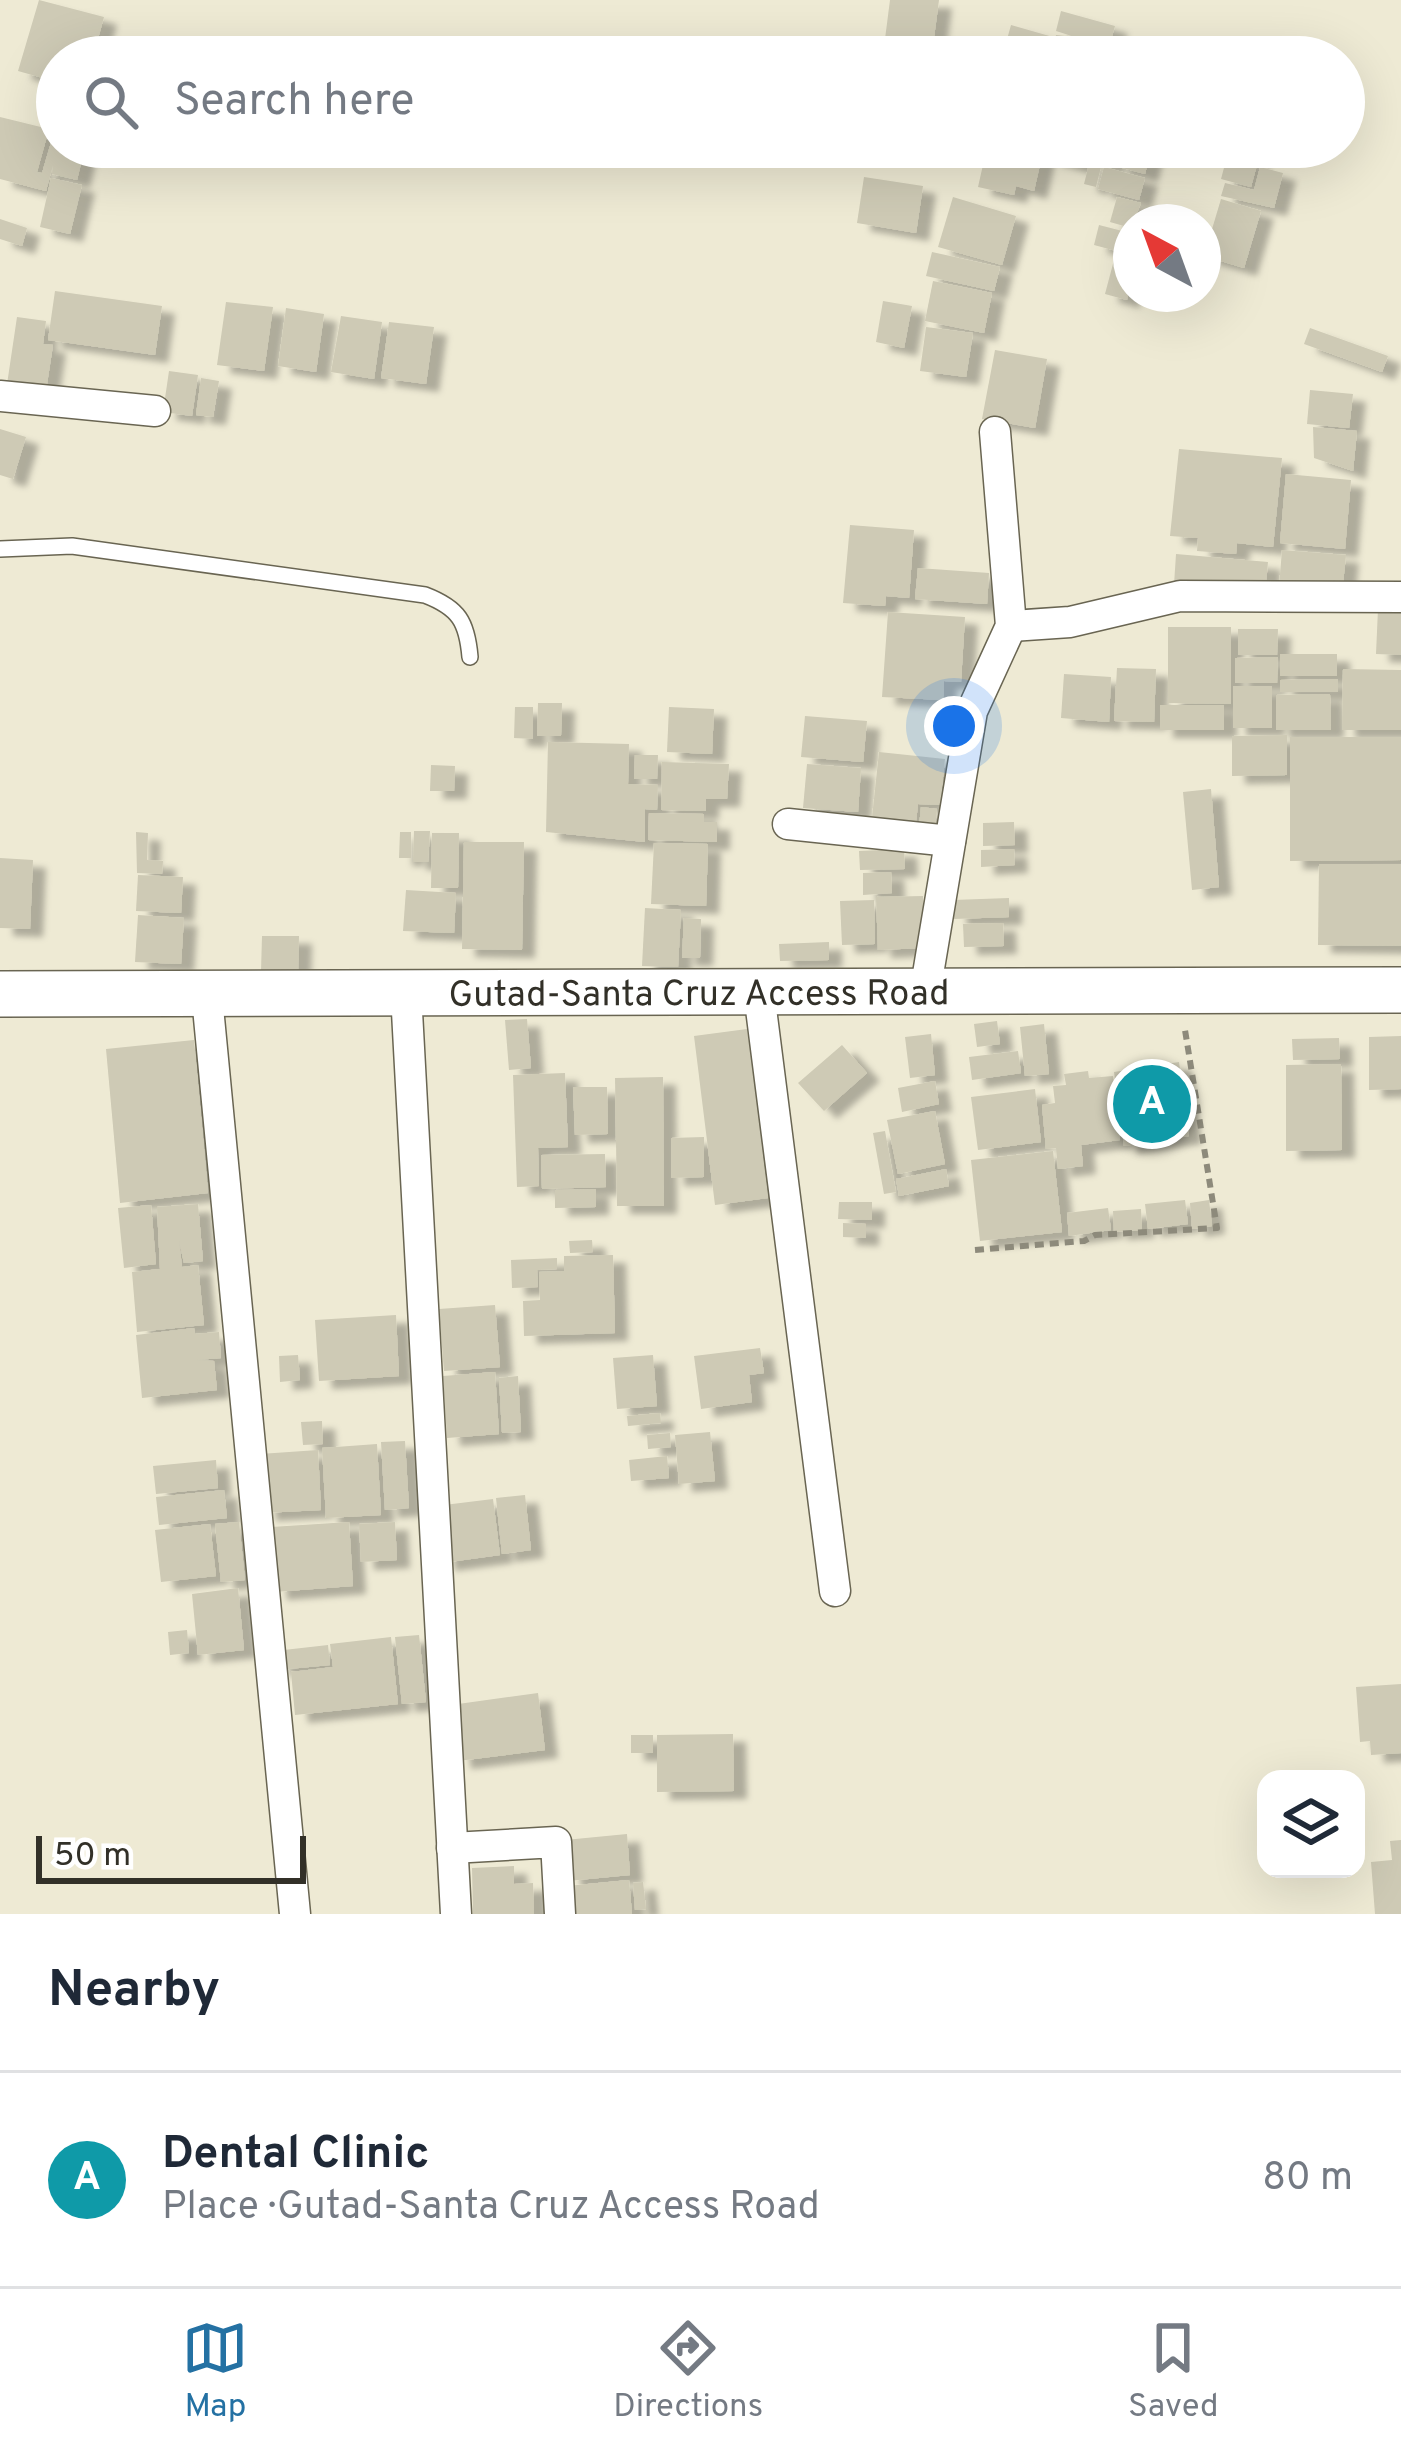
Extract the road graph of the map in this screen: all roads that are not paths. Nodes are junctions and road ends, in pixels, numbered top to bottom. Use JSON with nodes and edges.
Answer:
{"nodes":[{"id":1,"x":0,"y":396,"type":"edge"},
{"id":2,"x":155,"y":411,"type":"dead end"},
{"id":3,"x":995,"y":432,"type":"dead end"},
{"id":4,"x":0,"y":549,"type":"edge"},
{"id":5,"x":1401,"y":597,"type":"edge"},
{"id":6,"x":1011,"y":626,"type":"junction"},
{"id":7,"x":470,"y":657,"type":"dead end"},
{"id":8,"x":788,"y":824,"type":"dead end"},
{"id":9,"x":950,"y":841,"type":"junction"},
{"id":10,"x":1401,"y":990,"type":"edge"},
{"id":11,"x":925,"y":992,"type":"junction"},
{"id":12,"x":406,"y":993,"type":"junction"},
{"id":13,"x":759,"y":993,"type":"junction"},
{"id":14,"x":0,"y":994,"type":"edge"},
{"id":15,"x":207,"y":997,"type":"junction"},
{"id":16,"x":835,"y":1591,"type":"dead end"},
{"id":17,"x":452,"y":1848,"type":"junction"},
{"id":18,"x":295,"y":1914,"type":"edge"},
{"id":19,"x":456,"y":1914,"type":"edge"},
{"id":20,"x":560,"y":1914,"type":"edge"}],
"edges":[{"from":1,"to":2,"type":"street"},
{"from":3,"to":6,"type":"street"},
{"from":4,"to":7,"type":"lane"},
{"from":5,"to":6,"type":"street"},
{"from":6,"to":9,"type":"street"},
{"from":8,"to":9,"type":"street"},
{"from":9,"to":11,"type":"street"},
{"from":10,"to":11,"type":"main road","name":"Gutad-Santa Cruz Access Road"},
{"from":11,"to":13,"type":"main road","name":"Gutad-Santa Cruz Access Road"},
{"from":12,"to":13,"type":"main road","name":"Gutad-Santa Cruz Access Road"},
{"from":12,"to":15,"type":"main road","name":"Gutad-Santa Cruz Access Road"},
{"from":12,"to":17,"type":"street"},
{"from":13,"to":16,"type":"street"},
{"from":14,"to":15,"type":"main road","name":"Gutad-Santa Cruz Access Road"},
{"from":15,"to":18,"type":"street"},
{"from":17,"to":19,"type":"street"},
{"from":17,"to":20,"type":"street"}]}
